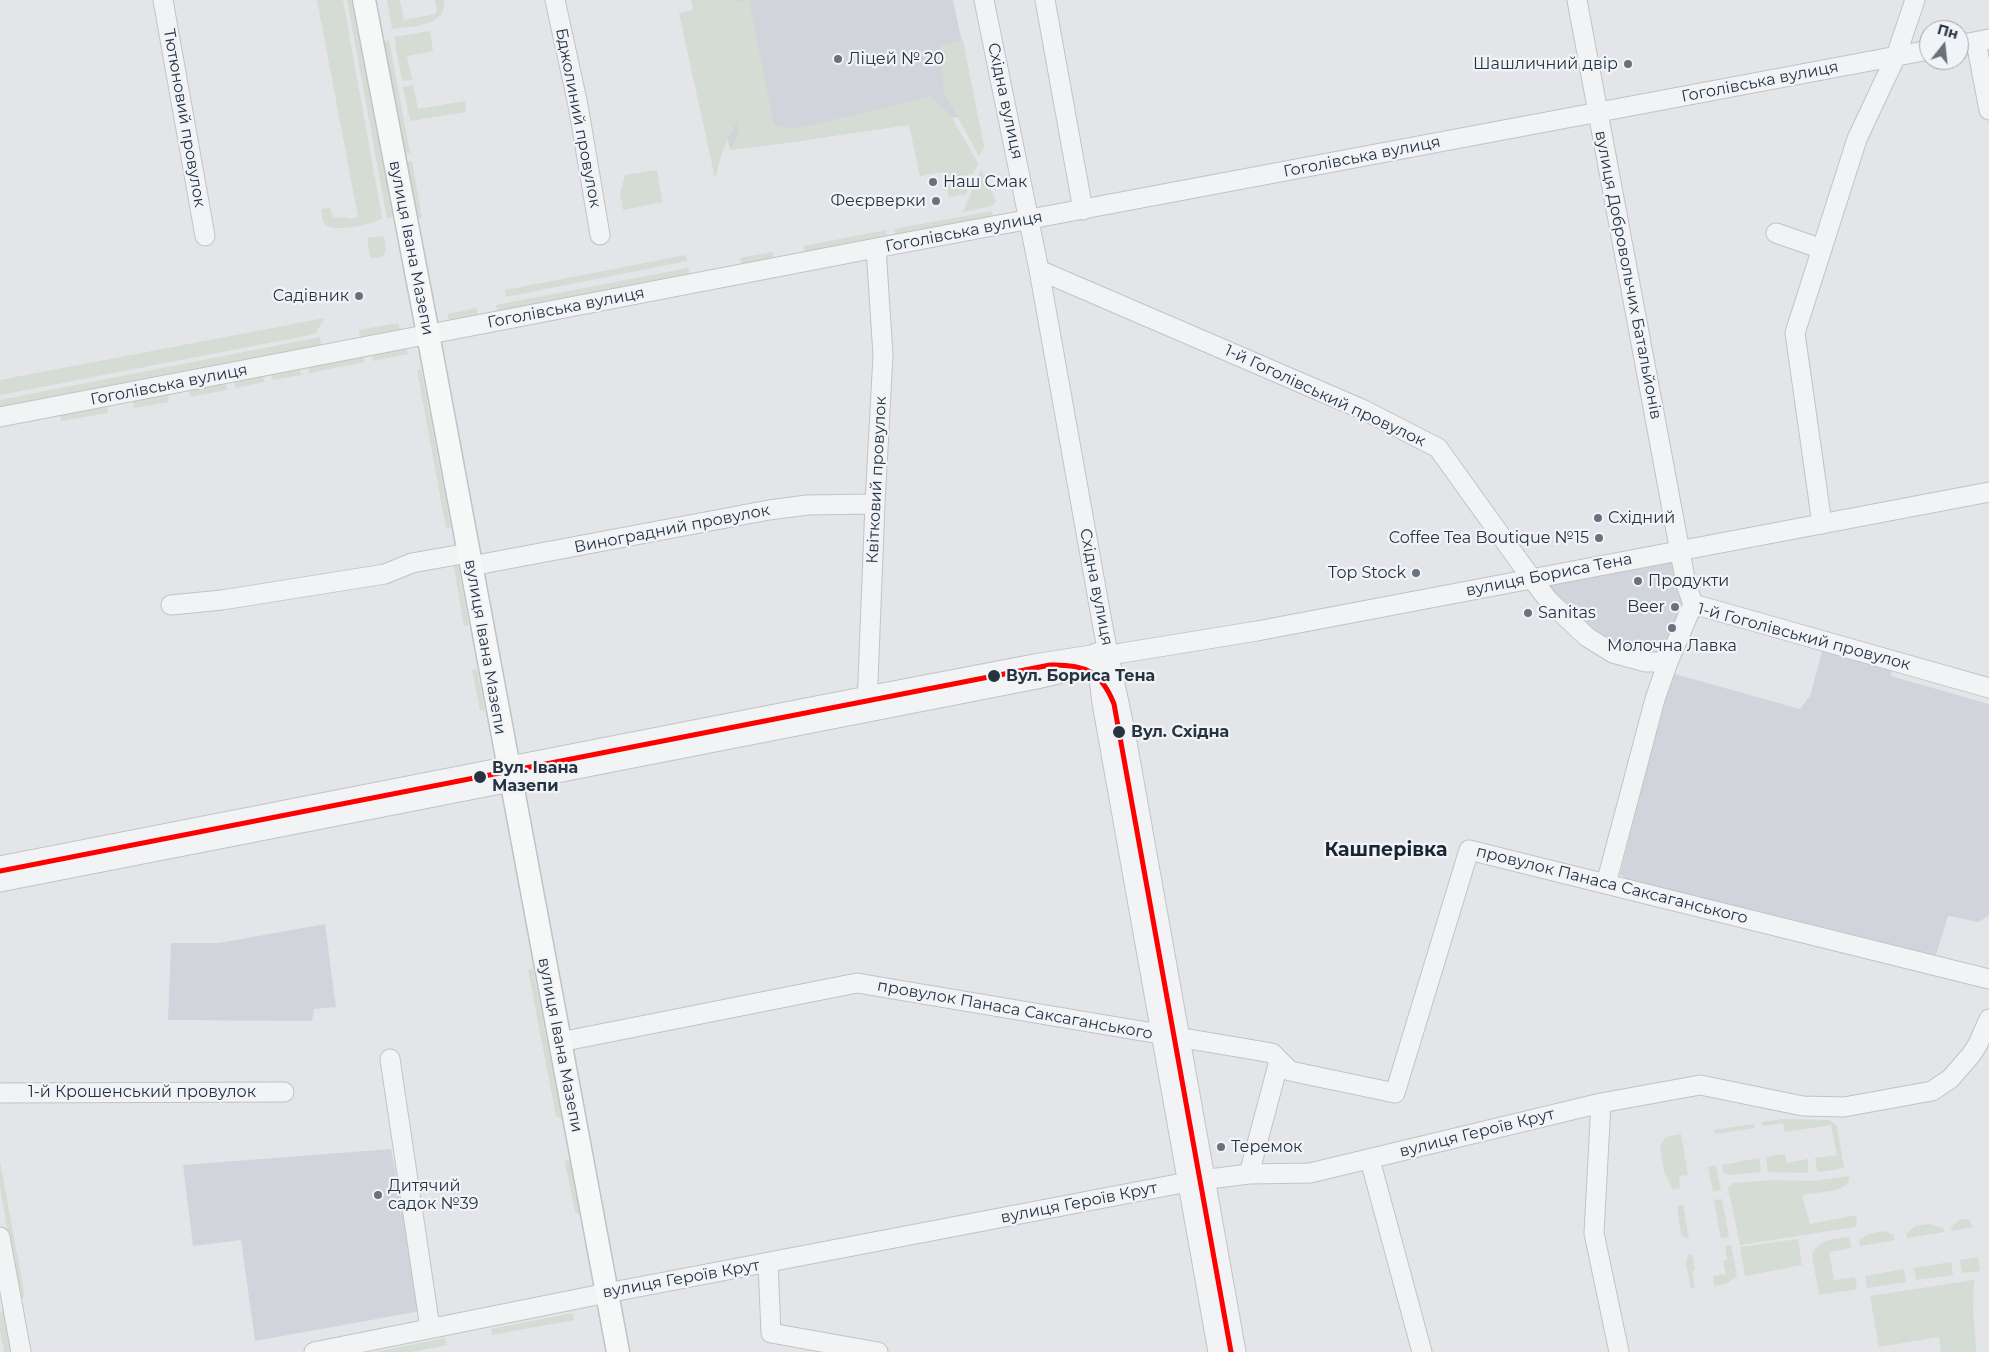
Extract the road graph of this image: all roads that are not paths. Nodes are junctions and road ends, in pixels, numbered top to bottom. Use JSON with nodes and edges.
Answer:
{"nodes":[{"id":1,"x":163,"y":0,"type":"edge"},
{"id":2,"x":364,"y":0,"type":"edge"},
{"id":3,"x":555,"y":0,"type":"edge"},
{"id":4,"x":975,"y":0,"type":"edge"},
{"id":5,"x":984,"y":0,"type":"edge"},
{"id":6,"x":1045,"y":0,"type":"edge"},
{"id":7,"x":1576,"y":0,"type":"edge"},
{"id":8,"x":1915,"y":0,"type":"edge"},
{"id":9,"x":1975,"y":42,"type":"edge"},
{"id":10,"x":1919,"y":52,"type":"edge"},
{"id":11,"x":1896,"y":56,"type":"junction"},
{"id":12,"x":1989,"y":110,"type":"edge"},
{"id":13,"x":1596,"y":113,"type":"junction"},
{"id":14,"x":1083,"y":210,"type":"junction"},
{"id":15,"x":1024,"y":221,"type":"junction"},
{"id":16,"x":1776,"y":233,"type":"dead end"},
{"id":17,"x":600,"y":235,"type":"dead end"},
{"id":18,"x":205,"y":236,"type":"dead end"},
{"id":19,"x":876,"y":248,"type":"junction"},
{"id":20,"x":1822,"y":248,"type":"junction"},
{"id":21,"x":1039,"y":270,"type":"junction"},
{"id":22,"x":428,"y":334,"type":"junction"},
{"id":23,"x":0,"y":417,"type":"edge"},
{"id":24,"x":1989,"y":492,"type":"edge"},
{"id":25,"x":875,"y":504,"type":"junction"},
{"id":26,"x":1822,"y":524,"type":"junction"},
{"id":27,"x":1681,"y":550,"type":"junction"},
{"id":28,"x":470,"y":560,"type":"junction"},
{"id":29,"x":1532,"y":579,"type":"junction"},
{"id":30,"x":171,"y":604,"type":"dead end"},
{"id":31,"x":1693,"y":604,"type":"junction"},
{"id":32,"x":1101,"y":658,"type":"junction"},
{"id":33,"x":1668,"y":662,"type":"junction"},
{"id":34,"x":1989,"y":688,"type":"edge"},
{"id":35,"x":867,"y":704,"type":"junction"},
{"id":36,"x":509,"y":775,"type":"junction"},
{"id":37,"x":0,"y":866,"type":"edge"},
{"id":38,"x":0,"y":882,"type":"edge"},
{"id":39,"x":1606,"y":884,"type":"junction"},
{"id":40,"x":1989,"y":979,"type":"edge"},
{"id":41,"x":1989,"y":1020,"type":"edge"},
{"id":42,"x":1170,"y":1037,"type":"junction"},
{"id":43,"x":560,"y":1042,"type":"junction"},
{"id":44,"x":390,"y":1060,"type":"dead end"},
{"id":45,"x":1279,"y":1060,"type":"junction"},
{"id":46,"x":284,"y":1092,"type":"dead end"},
{"id":47,"x":0,"y":1093,"type":"edge"},
{"id":48,"x":1602,"y":1103,"type":"junction"},
{"id":49,"x":1370,"y":1160,"type":"junction"},
{"id":50,"x":1249,"y":1174,"type":"junction"},
{"id":51,"x":1197,"y":1180,"type":"junction"},
{"id":52,"x":0,"y":1237,"type":"edge"},
{"id":53,"x":768,"y":1263,"type":"junction"},
{"id":54,"x":607,"y":1293,"type":"junction"},
{"id":55,"x":430,"y":1328,"type":"junction"},
{"id":56,"x":21,"y":1352,"type":"edge"},
{"id":57,"x":314,"y":1352,"type":"edge"},
{"id":58,"x":618,"y":1352,"type":"edge"},
{"id":59,"x":878,"y":1352,"type":"edge"},
{"id":60,"x":1218,"y":1352,"type":"edge"},
{"id":61,"x":1236,"y":1352,"type":"edge"},
{"id":62,"x":1422,"y":1352,"type":"edge"},
{"id":63,"x":1619,"y":1352,"type":"edge"}],
"edges":[{"from":1,"to":18,"type":"street","name":"Тютюновий провулок"},
{"from":2,"to":22,"type":"main road","name":"вулиця Івана Мазепи"},
{"from":3,"to":17,"type":"street","name":"Бджолиний провулок"},
{"from":4,"to":15,"type":"street","name":"Східна вулиця"},
{"from":5,"to":15,"type":"street","name":"Східна вулиця"},
{"from":6,"to":14,"type":"street"},
{"from":7,"to":13,"type":"street","name":"вулиця Добровольчих Батальйонів"},
{"from":8,"to":11,"type":"street"},
{"from":9,"to":12,"type":"street"},
{"from":10,"to":11,"type":"street","name":"Гоголівська вулиця"},
{"from":11,"to":13,"type":"street","name":"Гоголівська вулиця"},
{"from":11,"to":20,"type":"street"},
{"from":13,"to":14,"type":"street","name":"Гоголівська вулиця"},
{"from":13,"to":27,"type":"street","name":"вулиця Добровольчих Батальйонів"},
{"from":14,"to":15,"type":"street","name":"Гоголівська вулиця"},
{"from":15,"to":19,"type":"street","name":"Гоголівська вулиця"},
{"from":15,"to":21,"type":"street","name":"Східна вулиця"},
{"from":15,"to":32,"type":"street","name":"Східна вулиця"},
{"from":16,"to":20,"type":"street"},
{"from":19,"to":22,"type":"street","name":"Гоголівська вулиця"},
{"from":19,"to":25,"type":"street","name":"Квітковий провулок"},
{"from":20,"to":26,"type":"street"},
{"from":21,"to":29,"type":"street","name":"1-й Гоголівський провулок"},
{"from":21,"to":32,"type":"street","name":"Східна вулиця"},
{"from":22,"to":23,"type":"street","name":"Гоголівська вулиця"},
{"from":22,"to":28,"type":"main road","name":"вулиця Івана Мазепи"},
{"from":24,"to":26,"type":"street","name":"вулиця Бориса Тена"},
{"from":25,"to":28,"type":"street","name":"Виноградний провулок"},
{"from":25,"to":35,"type":"street","name":"Квітковий провулок"},
{"from":26,"to":27,"type":"street","name":"вулиця Бориса Тена"},
{"from":27,"to":29,"type":"street","name":"вулиця Бориса Тена"},
{"from":27,"to":31,"type":"street","name":"вулиця Добровольчих Батальйонів"},
{"from":28,"to":30,"type":"street","name":"Виноградний провулок"},
{"from":28,"to":36,"type":"main road","name":"вулиця Івана Мазепи"},
{"from":29,"to":32,"type":"street","name":"вулиця Бориса Тена"},
{"from":29,"to":33,"type":"street","name":"1-й Гоголівський провулок"},
{"from":31,"to":33,"type":"street","name":"1-й Гоголівський провулок"},
{"from":31,"to":34,"type":"street","name":"1-й Гоголівський провулок"},
{"from":32,"to":35,"type":"street","name":"вулиця Бориса Тена"},
{"from":32,"to":42,"type":"street","name":"Східна вулиця"},
{"from":33,"to":39,"type":"street"},
{"from":35,"to":36,"type":"street","name":"вулиця Бориса Тена"},
{"from":36,"to":37,"type":"street","name":"вулиця Бориса Тена"},
{"from":36,"to":38,"type":"street","name":"вулиця Бориса Тена"},
{"from":36,"to":43,"type":"main road","name":"вулиця Івана Мазепи"},
{"from":39,"to":40,"type":"street","name":"провулок Панаса Саксаганського"},
{"from":39,"to":45,"type":"street","name":"провулок Панаса Саксаганського"},
{"from":41,"to":48,"type":"street","name":"вулиця Героїв Крут"},
{"from":42,"to":43,"type":"street","name":"провулок Панаса Саксаганського"},
{"from":42,"to":45,"type":"street","name":"провулок Панаса Саксаганського"},
{"from":42,"to":51,"type":"street","name":"Східна вулиця"},
{"from":43,"to":54,"type":"main road","name":"вулиця Івана Мазепи"},
{"from":44,"to":55,"type":"street"},
{"from":45,"to":50,"type":"street"},
{"from":46,"to":47,"type":"street","name":"1-й Крошенський провулок"},
{"from":48,"to":49,"type":"street","name":"вулиця Героїв Крут"},
{"from":48,"to":63,"type":"street"},
{"from":49,"to":50,"type":"street","name":"вулиця Героїв Крут"},
{"from":49,"to":62,"type":"street"},
{"from":50,"to":51,"type":"street","name":"вулиця Героїв Крут"},
{"from":51,"to":53,"type":"street","name":"вулиця Героїв Крут"},
{"from":51,"to":60,"type":"street","name":"Східна вулиця"},
{"from":51,"to":61,"type":"street","name":"Східна вулиця"},
{"from":52,"to":56,"type":"street"},
{"from":53,"to":54,"type":"street","name":"вулиця Героїв Крут"},
{"from":53,"to":59,"type":"street"},
{"from":54,"to":55,"type":"street","name":"вулиця Героїв Крут"},
{"from":54,"to":58,"type":"main road","name":"вулиця Івана Мазепи"},
{"from":55,"to":57,"type":"street","name":"вулиця Героїв Крут"}]}
